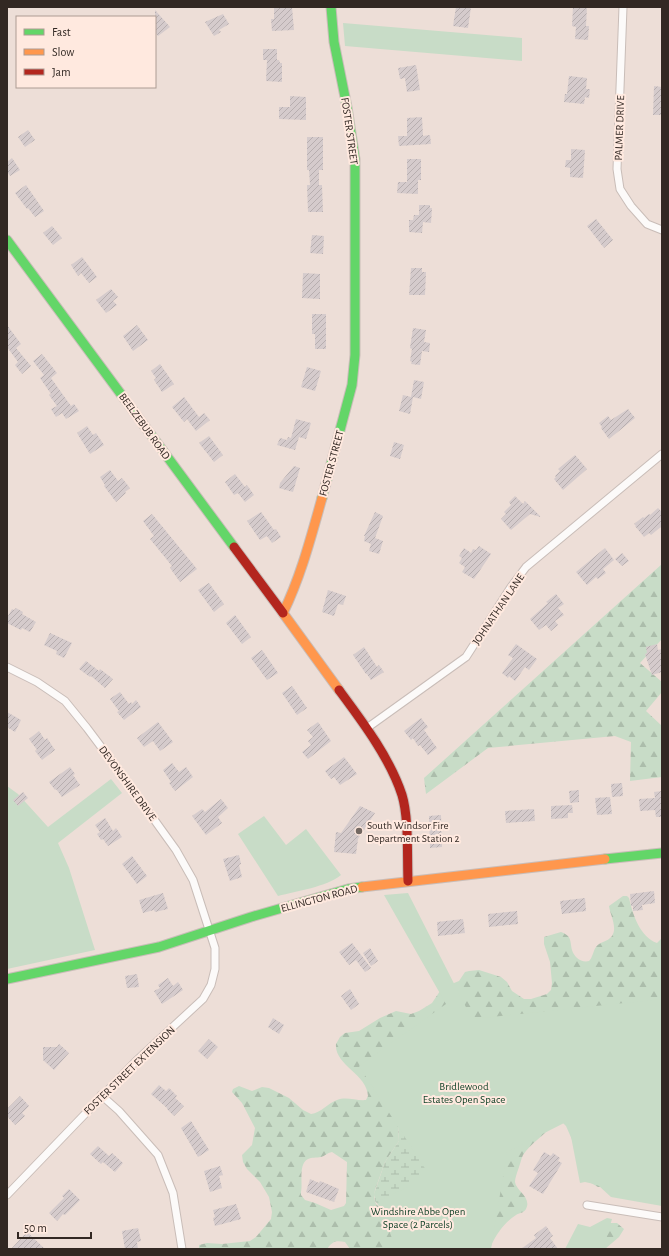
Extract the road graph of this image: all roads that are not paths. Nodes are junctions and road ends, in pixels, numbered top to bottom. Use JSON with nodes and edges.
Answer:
{"nodes":[{"id":1,"x":331,"y":7,"type":"edge"},
{"id":2,"x":623,"y":7,"type":"edge"},
{"id":3,"x":662,"y":230,"type":"edge"},
{"id":4,"x":7,"y":240,"type":"edge"},
{"id":5,"x":662,"y":454,"type":"edge"},
{"id":6,"x":283,"y":612,"type":"junction"},
{"id":7,"x":7,"y":667,"type":"edge"},
{"id":8,"x":367,"y":728,"type":"junction"},
{"id":9,"x":662,"y":853,"type":"edge"},
{"id":10,"x":408,"y":880,"type":"junction"},
{"id":11,"x":210,"y":931,"type":"junction"},
{"id":12,"x":7,"y":979,"type":"edge"},
{"id":13,"x":102,"y":1095,"type":"junction"},
{"id":14,"x":7,"y":1195,"type":"edge"},
{"id":15,"x":587,"y":1205,"type":"dead end"},
{"id":16,"x":662,"y":1217,"type":"edge"},
{"id":17,"x":182,"y":1249,"type":"edge"}],
"edges":[{"from":1,"to":6,"type":"street","name":"FOSTER STREET"},
{"from":2,"to":3,"type":"street","name":"PALMER DRIVE"},
{"from":4,"to":6,"type":"street","name":"BEELZEBUB ROAD"},
{"from":5,"to":8,"type":"street","name":"JOHNATHAN LANE"},
{"from":6,"to":8,"type":"street"},
{"from":7,"to":11,"type":"street","name":"DEVONSHIRE DRIVE"},
{"from":8,"to":10,"type":"street"},
{"from":9,"to":10,"type":"street","name":"ELLINGTON ROAD"},
{"from":10,"to":11,"type":"street","name":"ELLINGTON ROAD"},
{"from":11,"to":12,"type":"street","name":"ELLINGTON ROAD"},
{"from":11,"to":13,"type":"street","name":"FOSTER STREET EXTENSION"},
{"from":13,"to":14,"type":"street","name":"FOSTER STREET EXTENSION"},
{"from":13,"to":17,"type":"street"},
{"from":15,"to":16,"type":"street"}]}
